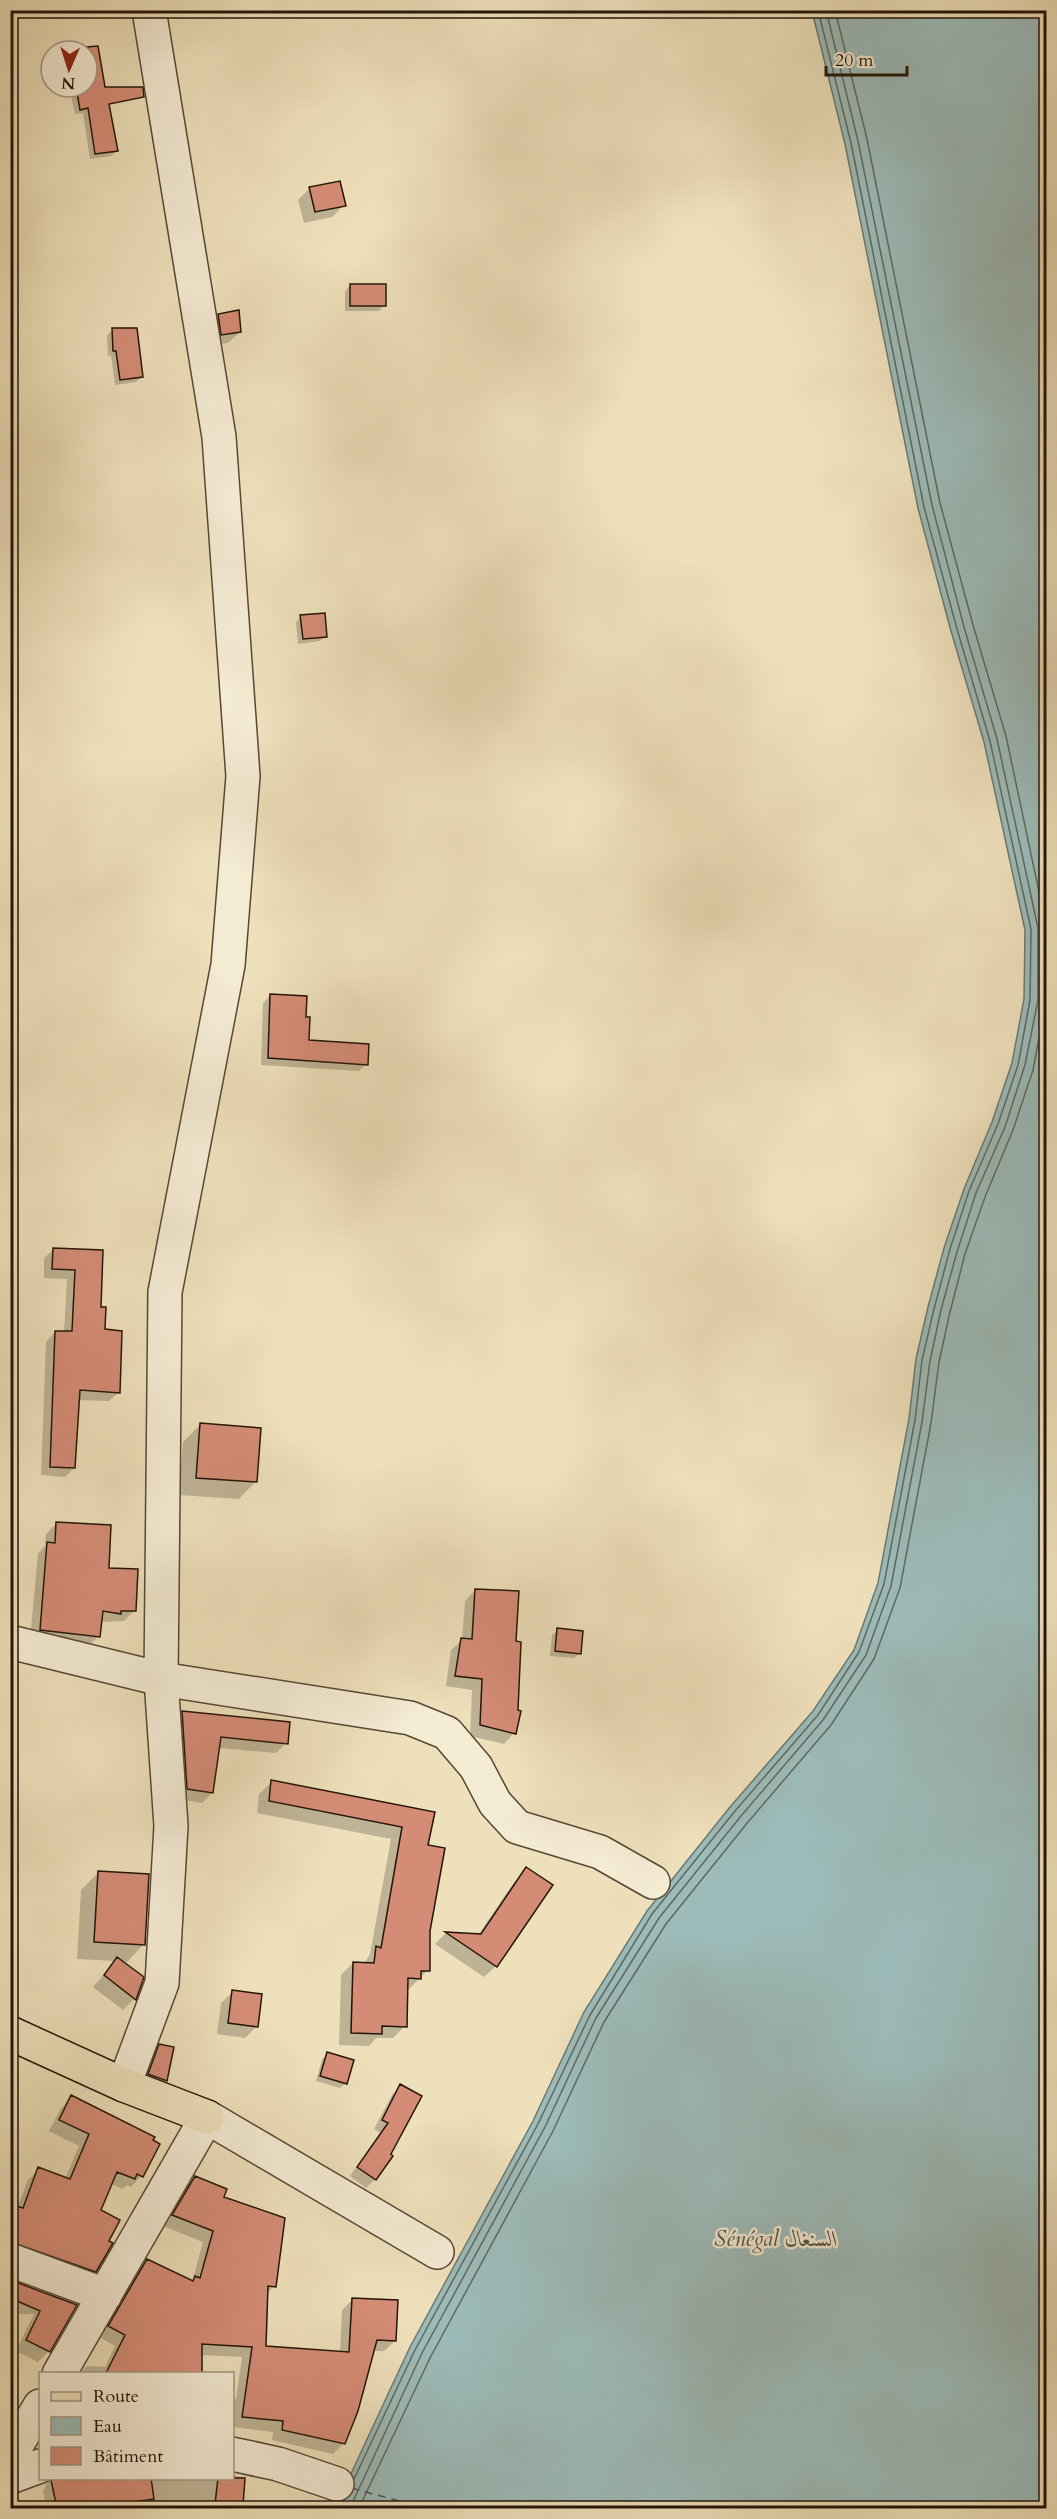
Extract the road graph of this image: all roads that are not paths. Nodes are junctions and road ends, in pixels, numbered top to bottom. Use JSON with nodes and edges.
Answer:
{"nodes":[{"id":1,"x":149,"y":10,"type":"edge"},
{"id":2,"x":10,"y":1642,"type":"edge"},
{"id":3,"x":161,"y":1679,"type":"junction"},
{"id":4,"x":653,"y":1881,"type":"dead end"},
{"id":5,"x":10,"y":2034,"type":"edge"},
{"id":6,"x":124,"y":2085,"type":"junction"},
{"id":7,"x":207,"y":2117,"type":"junction"},
{"id":8,"x":437,"y":2252,"type":"dead end"},
{"id":9,"x":10,"y":2260,"type":"edge"},
{"id":10,"x":105,"y":2295,"type":"junction"},
{"id":11,"x":60,"y":2372,"type":"edge"},
{"id":12,"x":39,"y":2408,"type":"edge"},
{"id":13,"x":234,"y":2454,"type":"edge"},
{"id":14,"x":10,"y":2456,"type":"edge"},
{"id":15,"x":39,"y":2466,"type":"edge"},
{"id":16,"x":10,"y":2477,"type":"edge"},
{"id":17,"x":337,"y":2484,"type":"dead end"}],
"edges":[{"from":1,"to":3,"type":"street"},
{"from":2,"to":3,"type":"street"},
{"from":3,"to":4,"type":"street"},
{"from":3,"to":6,"type":"street"},
{"from":5,"to":6,"type":"main road"},
{"from":6,"to":7,"type":"main road"},
{"from":7,"to":8,"type":"street"},
{"from":7,"to":10,"type":"street"},
{"from":9,"to":10,"type":"street"},
{"from":10,"to":11,"type":"street"},
{"from":12,"to":14,"type":"street"},
{"from":13,"to":17,"type":"street"},
{"from":15,"to":16,"type":"street"}]}
